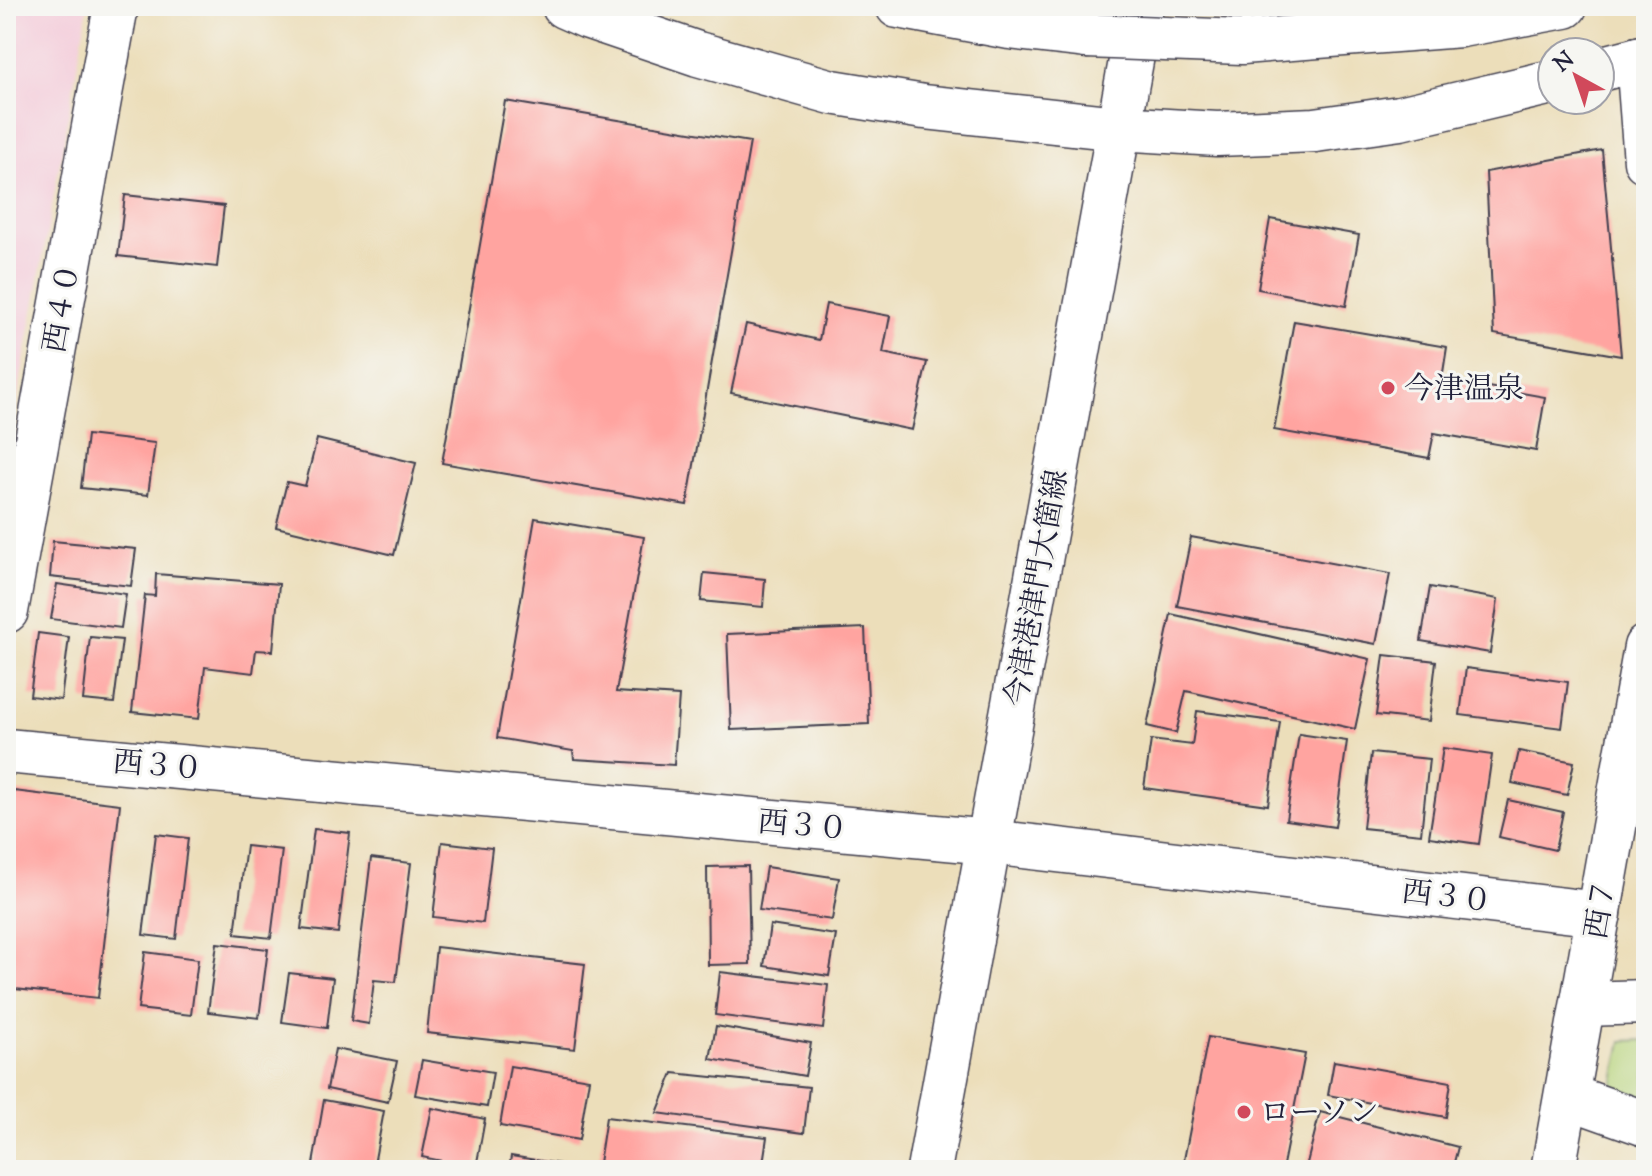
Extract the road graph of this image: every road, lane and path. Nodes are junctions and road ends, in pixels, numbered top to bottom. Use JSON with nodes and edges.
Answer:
{"nodes":[{"id":1,"x":116,"y":6,"type":"edge"},
{"id":2,"x":564,"y":6,"type":"edge"},
{"id":3,"x":898,"y":6,"type":"edge"},
{"id":4,"x":1009,"y":6,"type":"edge"},
{"id":5,"x":1141,"y":6,"type":"edge"},
{"id":6,"x":1438,"y":6,"type":"edge"},
{"id":7,"x":1565,"y":6,"type":"edge"},
{"id":8,"x":1087,"y":36,"type":"junction"},
{"id":9,"x":1242,"y":42,"type":"junction"},
{"id":10,"x":1628,"y":62,"type":"edge"},
{"id":11,"x":1536,"y":86,"type":"edge"},
{"id":12,"x":1118,"y":128,"type":"junction"},
{"id":13,"x":1646,"y":161,"type":"edge"},
{"id":14,"x":6,"y":611,"type":"edge"},
{"id":15,"x":1646,"y":647,"type":"edge"},
{"id":16,"x":6,"y":751,"type":"edge"},
{"id":17,"x":990,"y":842,"type":"junction"},
{"id":18,"x":1599,"y":914,"type":"junction"},
{"id":19,"x":1646,"y":1002,"type":"edge"},
{"id":20,"x":1584,"y":1004,"type":"junction"},
{"id":21,"x":1567,"y":1096,"type":"junction"},
{"id":22,"x":1646,"y":1124,"type":"edge"},
{"id":23,"x":929,"y":1170,"type":"edge"},
{"id":24,"x":1553,"y":1170,"type":"edge"}],
"edges":[{"from":1,"to":14,"type":"main road","name":"西４０"},
{"from":2,"to":12,"type":"main road"},
{"from":3,"to":8,"type":"main road"},
{"from":4,"to":8,"type":"main road"},
{"from":5,"to":12,"type":"main road","name":"今津港津門大箇線"},
{"from":6,"to":9,"type":"main road"},
{"from":7,"to":9,"type":"main road"},
{"from":8,"to":9,"type":"main road","bridge":true},
{"from":10,"to":13,"type":"main road"},
{"from":11,"to":12,"type":"main road"},
{"from":12,"to":17,"type":"main road","name":"今津港津門大箇線"},
{"from":15,"to":18,"type":"main road","name":"西７"},
{"from":16,"to":17,"type":"main road","name":"西３０"},
{"from":17,"to":18,"type":"main road","name":"西３０"},
{"from":17,"to":23,"type":"main road","name":"今津港津門大箇線"},
{"from":18,"to":20,"type":"main road","name":"西７"},
{"from":19,"to":20,"type":"main road"},
{"from":20,"to":21,"type":"main road","name":"西７"},
{"from":21,"to":22,"type":"main road"},
{"from":21,"to":24,"type":"main road","name":"西７"}]}
